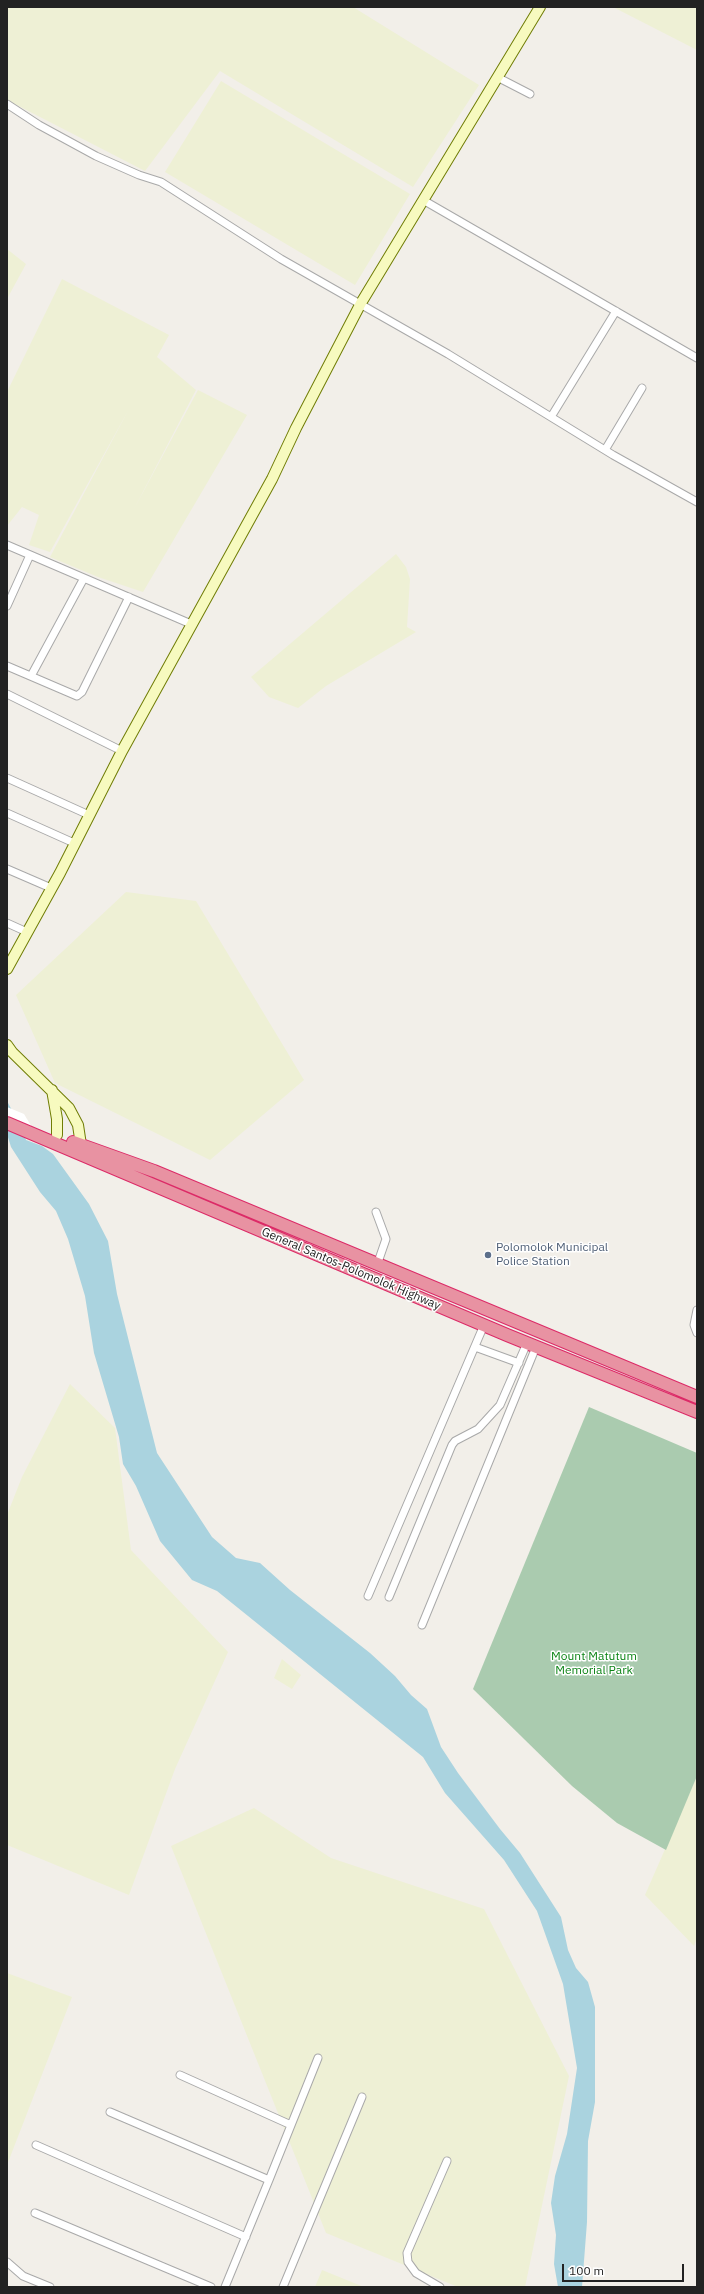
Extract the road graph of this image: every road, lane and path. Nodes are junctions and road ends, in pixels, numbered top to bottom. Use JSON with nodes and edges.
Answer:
{"nodes":[{"id":1,"x":540,"y":7,"type":"edge"},
{"id":2,"x":497,"y":77,"type":"junction"},
{"id":3,"x":530,"y":94,"type":"dead end"},
{"id":4,"x":7,"y":104,"type":"edge"},
{"id":5,"x":423,"y":200,"type":"junction"},
{"id":6,"x":361,"y":303,"type":"junction"},
{"id":7,"x":616,"y":311,"type":"junction"},
{"id":8,"x":697,"y":358,"type":"edge"},
{"id":9,"x":642,"y":388,"type":"dead end"},
{"id":10,"x":551,"y":417,"type":"junction"},
{"id":11,"x":605,"y":450,"type":"junction"},
{"id":12,"x":697,"y":502,"type":"edge"},
{"id":13,"x":7,"y":545,"type":"edge"},
{"id":14,"x":30,"y":555,"type":"junction"},
{"id":15,"x":84,"y":578,"type":"junction"},
{"id":16,"x":129,"y":597,"type":"junction"},
{"id":17,"x":7,"y":606,"type":"edge"},
{"id":18,"x":191,"y":624,"type":"junction"},
{"id":19,"x":7,"y":666,"type":"edge"},
{"id":20,"x":31,"y":676,"type":"junction"},
{"id":21,"x":7,"y":694,"type":"edge"},
{"id":22,"x":122,"y":751,"type":"junction"},
{"id":23,"x":7,"y":778,"type":"edge"},
{"id":24,"x":7,"y":813,"type":"edge"},
{"id":25,"x":89,"y":815,"type":"junction"},
{"id":26,"x":74,"y":844,"type":"junction"},
{"id":27,"x":7,"y":869,"type":"edge"},
{"id":28,"x":51,"y":888,"type":"junction"},
{"id":29,"x":7,"y":923,"type":"edge"},
{"id":30,"x":27,"y":932,"type":"junction"},
{"id":31,"x":7,"y":969,"type":"edge"},
{"id":32,"x":7,"y":1044,"type":"edge"},
{"id":33,"x":52,"y":1090,"type":"junction"},
{"id":34,"x":7,"y":1115,"type":"edge"},
{"id":35,"x":7,"y":1122,"type":"edge"},
{"id":36,"x":34,"y":1130,"type":"junction"},
{"id":37,"x":57,"y":1135,"type":"junction"},
{"id":38,"x":81,"y":1145,"type":"junction"},
{"id":39,"x":376,"y":1212,"type":"dead end"},
{"id":40,"x":377,"y":1265,"type":"junction"},
{"id":41,"x":697,"y":1310,"type":"edge"},
{"id":42,"x":484,"y":1325,"type":"junction"},
{"id":43,"x":697,"y":1333,"type":"edge"},
{"id":44,"x":531,"y":1345,"type":"junction"},
{"id":45,"x":475,"y":1347,"type":"junction"},
{"id":46,"x":519,"y":1363,"type":"junction"},
{"id":47,"x":697,"y":1397,"type":"edge"},
{"id":48,"x":697,"y":1412,"type":"edge"},
{"id":49,"x":368,"y":1596,"type":"dead end"},
{"id":50,"x":389,"y":1597,"type":"dead end"},
{"id":51,"x":422,"y":1625,"type":"dead end"},
{"id":52,"x":318,"y":2058,"type":"dead end"},
{"id":53,"x":180,"y":2075,"type":"dead end"},
{"id":54,"x":362,"y":2097,"type":"dead end"},
{"id":55,"x":110,"y":2112,"type":"dead end"},
{"id":56,"x":291,"y":2125,"type":"junction"},
{"id":57,"x":36,"y":2144,"type":"dead end"},
{"id":58,"x":446,"y":2161,"type":"dead end"},
{"id":59,"x":269,"y":2180,"type":"junction"},
{"id":60,"x":36,"y":2213,"type":"dead end"},
{"id":61,"x":246,"y":2237,"type":"junction"},
{"id":62,"x":7,"y":2262,"type":"edge"},
{"id":63,"x":50,"y":2287,"type":"edge"},
{"id":64,"x":211,"y":2287,"type":"edge"},
{"id":65,"x":225,"y":2287,"type":"edge"},
{"id":66,"x":283,"y":2287,"type":"edge"},
{"id":67,"x":440,"y":2287,"type":"edge"}],
"edges":[{"from":1,"to":2,"type":"street"},
{"from":2,"to":3,"type":"street"},
{"from":2,"to":5,"type":"street"},
{"from":4,"to":6,"type":"street"},
{"from":5,"to":6,"type":"street"},
{"from":5,"to":7,"type":"street"},
{"from":6,"to":10,"type":"street"},
{"from":6,"to":18,"type":"street"},
{"from":7,"to":8,"type":"street"},
{"from":7,"to":10,"type":"street"},
{"from":9,"to":11,"type":"street"},
{"from":10,"to":11,"type":"street"},
{"from":11,"to":12,"type":"street"},
{"from":13,"to":14,"type":"street"},
{"from":14,"to":15,"type":"street"},
{"from":14,"to":17,"type":"street"},
{"from":15,"to":16,"type":"street"},
{"from":15,"to":20,"type":"street"},
{"from":16,"to":18,"type":"street"},
{"from":16,"to":20,"type":"street"},
{"from":18,"to":22,"type":"street"},
{"from":19,"to":20,"type":"street"},
{"from":21,"to":22,"type":"street"},
{"from":22,"to":25,"type":"street"},
{"from":23,"to":25,"type":"street"},
{"from":24,"to":26,"type":"street"},
{"from":25,"to":26,"type":"street"},
{"from":26,"to":28,"type":"street"},
{"from":27,"to":28,"type":"street"},
{"from":28,"to":30,"type":"street"},
{"from":29,"to":30,"type":"street"},
{"from":30,"to":31,"type":"street"},
{"from":32,"to":33,"type":"street"},
{"from":33,"to":37,"type":"street"},
{"from":33,"to":38,"type":"street"},
{"from":34,"to":36,"type":"highway"},
{"from":35,"to":36,"type":"highway","name":"General Santos-Polomolok Highway"},
{"from":36,"to":37,"type":"highway"},
{"from":36,"to":42,"type":"highway","name":"General Santos-Polomolok Highway"},
{"from":37,"to":38,"type":"highway"},
{"from":38,"to":40,"type":"highway"},
{"from":39,"to":40,"type":"street"},
{"from":40,"to":47,"type":"highway"},
{"from":41,"to":43,"type":"street"},
{"from":42,"to":44,"type":"highway","name":"General Santos-Polomolok Highway"},
{"from":42,"to":45,"type":"street"},
{"from":44,"to":46,"type":"street"},
{"from":44,"to":48,"type":"highway","name":"General Santos-Polomolok Highway"},
{"from":44,"to":51,"type":"street"},
{"from":45,"to":46,"type":"street"},
{"from":45,"to":49,"type":"street"},
{"from":46,"to":50,"type":"street"},
{"from":52,"to":56,"type":"street"},
{"from":53,"to":56,"type":"street"},
{"from":54,"to":66,"type":"street"},
{"from":55,"to":59,"type":"street"},
{"from":56,"to":59,"type":"street"},
{"from":57,"to":61,"type":"street"},
{"from":58,"to":67,"type":"street"},
{"from":59,"to":61,"type":"street"},
{"from":60,"to":64,"type":"street"},
{"from":61,"to":65,"type":"street"},
{"from":62,"to":63,"type":"street"}]}
